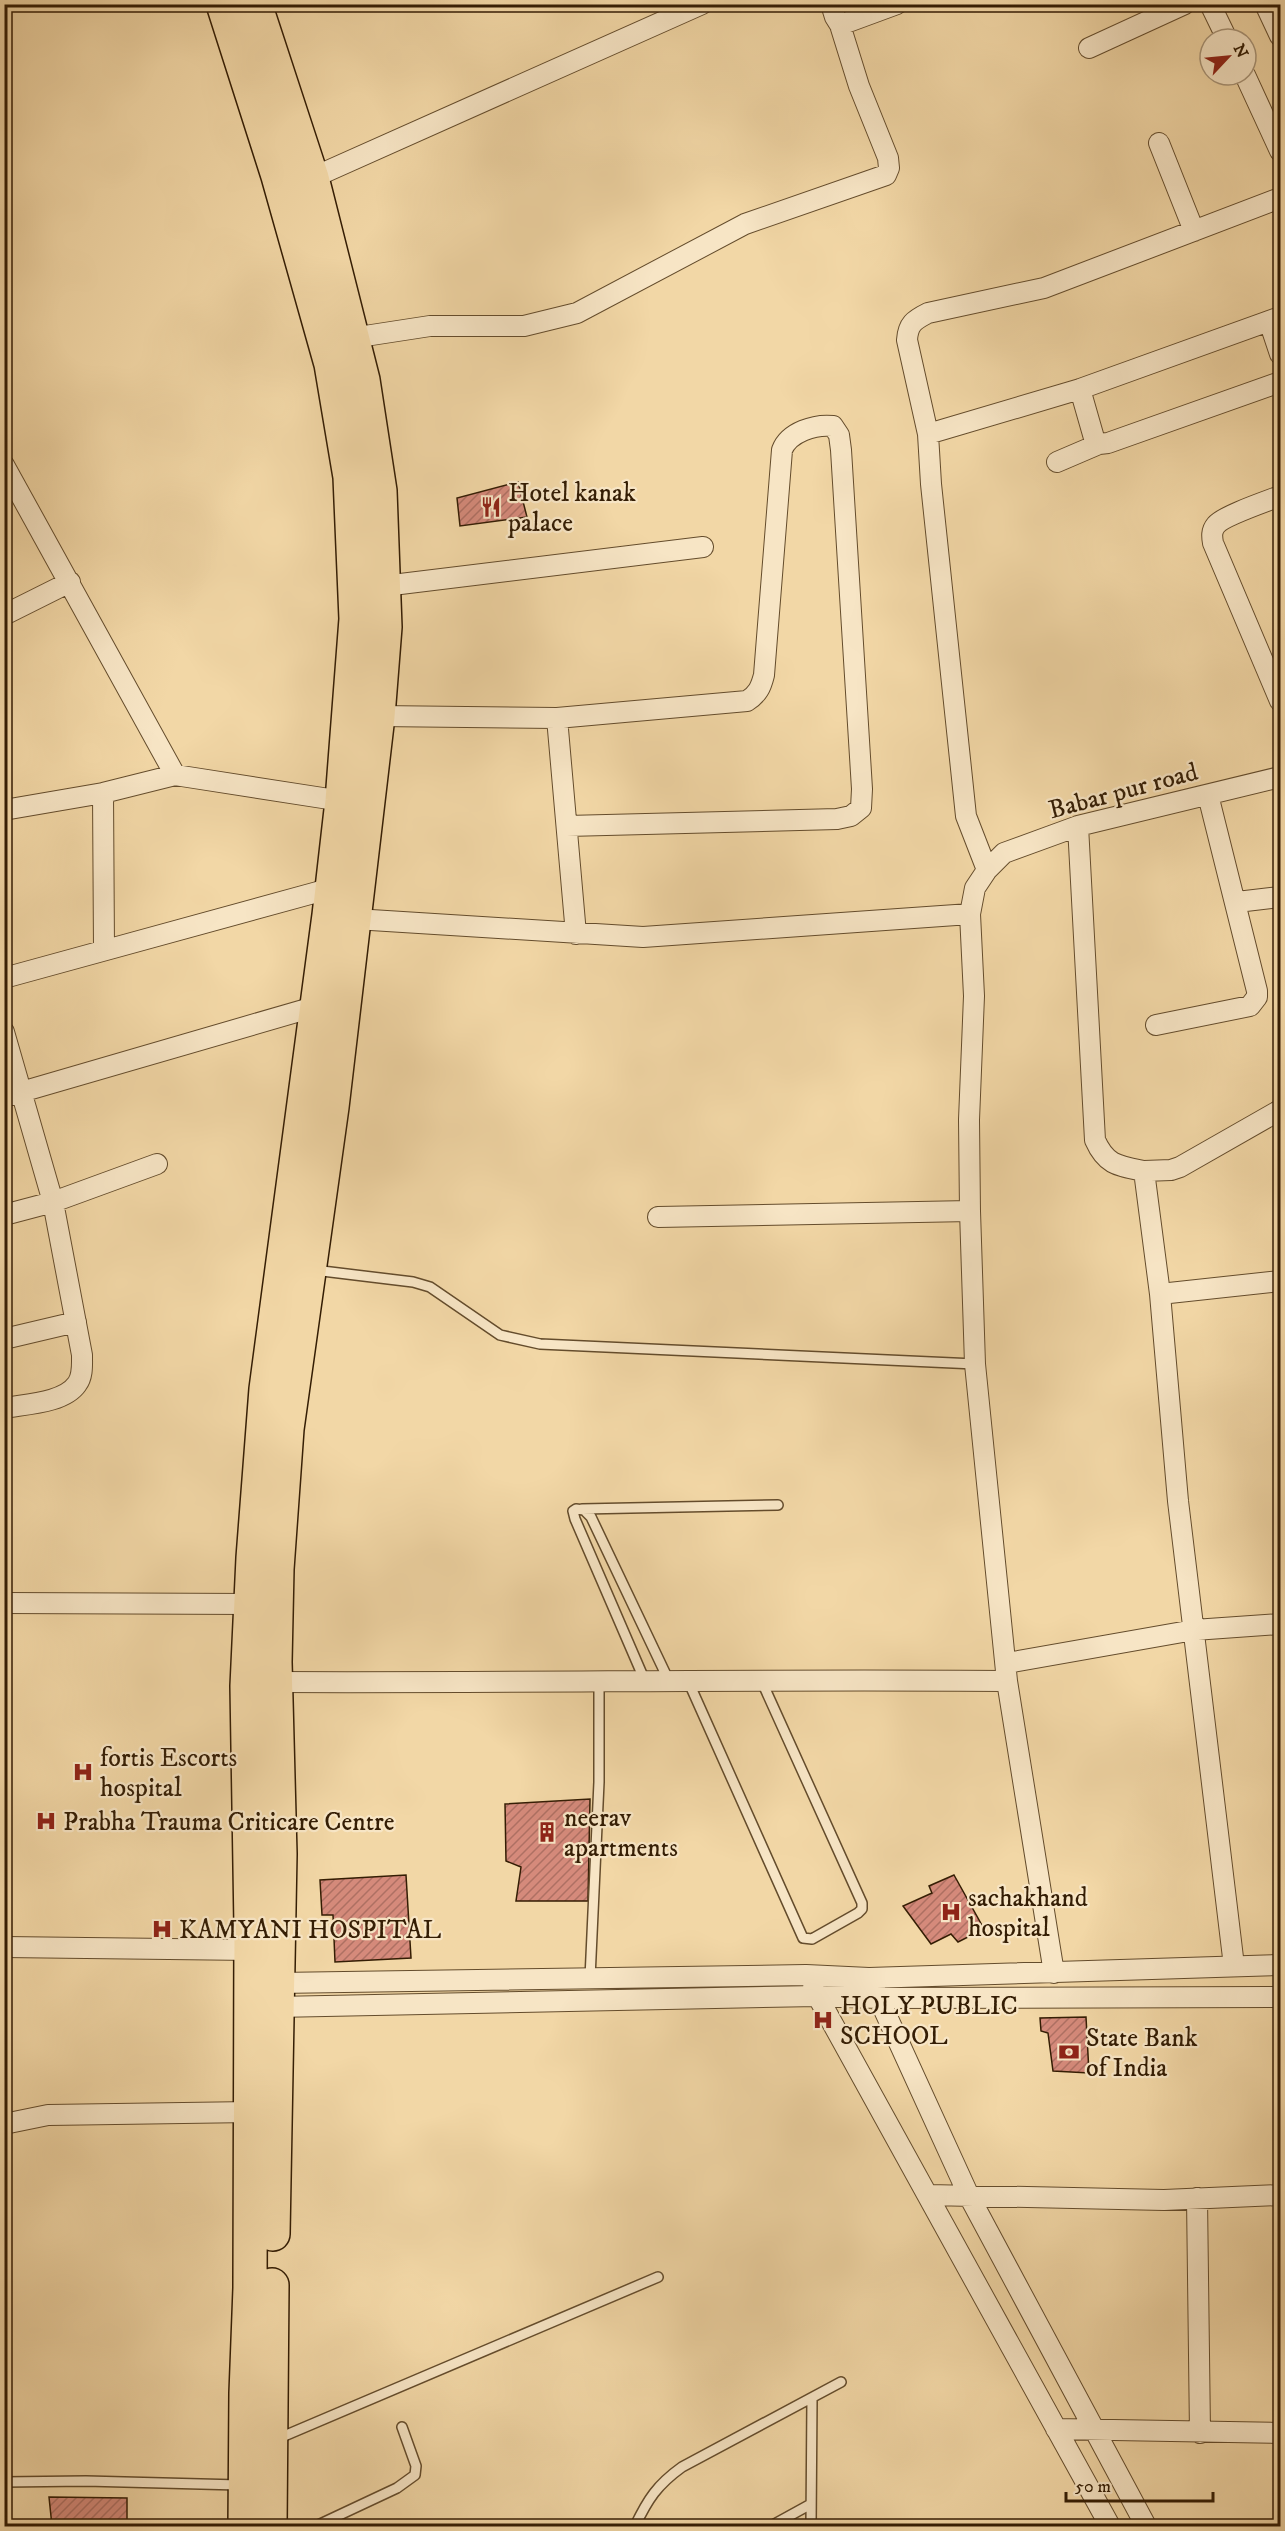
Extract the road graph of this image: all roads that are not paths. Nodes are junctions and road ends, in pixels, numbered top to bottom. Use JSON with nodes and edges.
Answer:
{"nodes":[{"id":1,"x":223,"y":4,"type":"edge"},
{"id":2,"x":255,"y":4,"type":"edge"},
{"id":3,"x":702,"y":4,"type":"edge"},
{"id":4,"x":831,"y":4,"type":"edge"},
{"id":5,"x":897,"y":4,"type":"edge"},
{"id":6,"x":1185,"y":4,"type":"edge"},
{"id":7,"x":1210,"y":4,"type":"edge"},
{"id":8,"x":1265,"y":4,"type":"edge"},
{"id":9,"x":840,"y":25,"type":"junction"},
{"id":10,"x":1221,"y":27,"type":"edge"},
{"id":11,"x":1281,"y":36,"type":"edge"},
{"id":12,"x":1089,"y":48,"type":"dead end"},
{"id":13,"x":1251,"y":87,"type":"edge"},
{"id":14,"x":1159,"y":143,"type":"dead end"},
{"id":15,"x":1281,"y":151,"type":"edge"},
{"id":16,"x":312,"y":178,"type":"junction"},
{"id":17,"x":1281,"y":198,"type":"edge"},
{"id":18,"x":1194,"y":231,"type":"junction"},
{"id":19,"x":1275,"y":319,"type":"edge"},
{"id":20,"x":352,"y":338,"type":"junction"},
{"id":21,"x":1281,"y":354,"type":"edge"},
{"id":22,"x":1281,"y":382,"type":"edge"},
{"id":23,"x":1080,"y":389,"type":"junction"},
{"id":24,"x":928,"y":434,"type":"junction"},
{"id":25,"x":1099,"y":444,"type":"junction"},
{"id":26,"x":1057,"y":462,"type":"dead end"},
{"id":27,"x":4,"y":465,"type":"edge"},
{"id":28,"x":1281,"y":496,"type":"edge"},
{"id":29,"x":703,"y":548,"type":"dead end"},
{"id":30,"x":70,"y":582,"type":"junction"},
{"id":31,"x":384,"y":586,"type":"junction"},
{"id":32,"x":4,"y":615,"type":"edge"},
{"id":33,"x":1281,"y":701,"type":"edge"},
{"id":34,"x":378,"y":716,"type":"junction"},
{"id":35,"x":557,"y":718,"type":"junction"},
{"id":36,"x":175,"y":775,"type":"junction"},
{"id":37,"x":1281,"y":777,"type":"edge"},
{"id":38,"x":103,"y":793,"type":"junction"},
{"id":39,"x":1208,"y":795,"type":"junction"},
{"id":40,"x":342,"y":801,"type":"junction"},
{"id":41,"x":4,"y":810,"type":"edge"},
{"id":42,"x":567,"y":826,"type":"junction"},
{"id":43,"x":1078,"y":826,"type":"junction"},
{"id":44,"x":987,"y":870,"type":"junction"},
{"id":45,"x":332,"y":888,"type":"junction"},
{"id":46,"x":1281,"y":897,"type":"edge"},
{"id":47,"x":1237,"y":902,"type":"junction"},
{"id":48,"x":970,"y":914,"type":"junction"},
{"id":49,"x":354,"y":919,"type":"junction"},
{"id":50,"x":576,"y":934,"type":"junction"},
{"id":51,"x":104,"y":950,"type":"junction"},
{"id":52,"x":4,"y":978,"type":"edge"},
{"id":53,"x":316,"y":1006,"type":"junction"},
{"id":54,"x":1156,"y":1024,"type":"dead end"},
{"id":55,"x":4,"y":1032,"type":"edge"},
{"id":56,"x":14,"y":1094,"type":"edge"},
{"id":57,"x":1281,"y":1110,"type":"edge"},
{"id":58,"x":157,"y":1164,"type":"dead end"},
{"id":59,"x":1144,"y":1171,"type":"junction"},
{"id":60,"x":53,"y":1202,"type":"junction"},
{"id":61,"x":970,"y":1211,"type":"junction"},
{"id":62,"x":4,"y":1215,"type":"edge"},
{"id":63,"x":658,"y":1217,"type":"dead end"},
{"id":64,"x":308,"y":1270,"type":"junction"},
{"id":65,"x":1281,"y":1281,"type":"edge"},
{"id":66,"x":1160,"y":1294,"type":"junction"},
{"id":67,"x":76,"y":1322,"type":"junction"},
{"id":68,"x":4,"y":1339,"type":"edge"},
{"id":69,"x":975,"y":1364,"type":"junction"},
{"id":70,"x":4,"y":1408,"type":"edge"},
{"id":71,"x":778,"y":1505,"type":"dead end"},
{"id":72,"x":579,"y":1509,"type":"junction"},
{"id":73,"x":4,"y":1603,"type":"edge"},
{"id":74,"x":250,"y":1604,"type":"junction"},
{"id":75,"x":1281,"y":1624,"type":"edge"},
{"id":76,"x":1194,"y":1630,"type":"junction"},
{"id":77,"x":1007,"y":1672,"type":"junction"},
{"id":78,"x":761,"y":1679,"type":"junction"},
{"id":79,"x":276,"y":1682,"type":"junction"},
{"id":80,"x":599,"y":1683,"type":"junction"},
{"id":81,"x":646,"y":1683,"type":"junction"},
{"id":82,"x":679,"y":1683,"type":"junction"},
{"id":83,"x":4,"y":1947,"type":"edge"},
{"id":84,"x":251,"y":1950,"type":"junction"},
{"id":85,"x":1281,"y":1965,"type":"edge"},
{"id":86,"x":1234,"y":1966,"type":"junction"},
{"id":87,"x":1054,"y":1973,"type":"junction"},
{"id":88,"x":806,"y":1975,"type":"junction"},
{"id":89,"x":590,"y":1978,"type":"junction"},
{"id":90,"x":869,"y":1978,"type":"junction"},
{"id":91,"x":277,"y":1995,"type":"junction"},
{"id":92,"x":818,"y":1996,"type":"junction"},
{"id":93,"x":1281,"y":1997,"type":"edge"},
{"id":94,"x":878,"y":1998,"type":"junction"},
{"id":95,"x":251,"y":2112,"type":"junction"},
{"id":96,"x":4,"y":2124,"type":"edge"},
{"id":97,"x":929,"y":2195,"type":"junction"},
{"id":98,"x":1281,"y":2195,"type":"edge"},
{"id":99,"x":969,"y":2196,"type":"junction"},
{"id":100,"x":1197,"y":2198,"type":"junction"},
{"id":101,"x":658,"y":2277,"type":"dead end"},
{"id":102,"x":841,"y":2382,"type":"dead end"},
{"id":103,"x":812,"y":2399,"type":"junction"},
{"id":104,"x":402,"y":2427,"type":"dead end"},
{"id":105,"x":1056,"y":2429,"type":"junction"},
{"id":106,"x":1095,"y":2430,"type":"junction"},
{"id":107,"x":1200,"y":2433,"type":"junction"},
{"id":108,"x":1281,"y":2433,"type":"edge"},
{"id":109,"x":270,"y":2441,"type":"junction"},
{"id":110,"x":4,"y":2482,"type":"edge"},
{"id":111,"x":245,"y":2485,"type":"junction"},
{"id":112,"x":811,"y":2504,"type":"junction"},
{"id":113,"x":638,"y":2524,"type":"edge"},
{"id":114,"x":245,"y":2526,"type":"edge"},
{"id":115,"x":270,"y":2526,"type":"edge"},
{"id":116,"x":316,"y":2526,"type":"edge"},
{"id":117,"x":771,"y":2526,"type":"edge"},
{"id":118,"x":811,"y":2526,"type":"edge"},
{"id":119,"x":1110,"y":2526,"type":"edge"},
{"id":120,"x":1146,"y":2526,"type":"edge"}],
"edges":[{"from":1,"to":40,"type":"highway"},
{"from":2,"to":16,"type":"highway"},
{"from":3,"to":16,"type":"street"},
{"from":4,"to":9,"type":"street"},
{"from":5,"to":9,"type":"street"},
{"from":6,"to":12,"type":"street"},
{"from":7,"to":10,"type":"street"},
{"from":8,"to":11,"type":"street"},
{"from":9,"to":20,"type":"street"},
{"from":13,"to":15,"type":"street"},
{"from":14,"to":18,"type":"street"},
{"from":16,"to":20,"type":"highway"},
{"from":17,"to":18,"type":"street"},
{"from":18,"to":24,"type":"street"},
{"from":19,"to":21,"type":"street"},
{"from":19,"to":23,"type":"street"},
{"from":20,"to":31,"type":"highway"},
{"from":22,"to":25,"type":"street"},
{"from":23,"to":24,"type":"street"},
{"from":23,"to":25,"type":"street"},
{"from":24,"to":44,"type":"street"},
{"from":25,"to":26,"type":"street"},
{"from":27,"to":30,"type":"street"},
{"from":28,"to":33,"type":"street"},
{"from":29,"to":31,"type":"street"},
{"from":30,"to":32,"type":"street"},
{"from":30,"to":36,"type":"street"},
{"from":31,"to":34,"type":"highway"},
{"from":34,"to":35,"type":"street"},
{"from":34,"to":49,"type":"highway"},
{"from":35,"to":42,"type":"street"},
{"from":35,"to":42,"type":"street"},
{"from":36,"to":38,"type":"street"},
{"from":36,"to":40,"type":"street"},
{"from":37,"to":39,"type":"street","name":"Babar pur road"},
{"from":38,"to":41,"type":"street"},
{"from":38,"to":51,"type":"street"},
{"from":39,"to":43,"type":"street","name":"Babar pur road"},
{"from":39,"to":47,"type":"street"},
{"from":40,"to":45,"type":"highway"},
{"from":42,"to":50,"type":"street"},
{"from":43,"to":44,"type":"street","name":"Babar pur road"},
{"from":43,"to":59,"type":"street"},
{"from":44,"to":48,"type":"street"},
{"from":45,"to":51,"type":"street"},
{"from":45,"to":53,"type":"highway"},
{"from":46,"to":47,"type":"street"},
{"from":47,"to":54,"type":"street"},
{"from":48,"to":50,"type":"street"},
{"from":48,"to":61,"type":"street"},
{"from":49,"to":50,"type":"street"},
{"from":49,"to":64,"type":"highway"},
{"from":51,"to":52,"type":"street"},
{"from":53,"to":56,"type":"street"},
{"from":53,"to":74,"type":"highway"},
{"from":55,"to":56,"type":"street"},
{"from":56,"to":60,"type":"street"},
{"from":57,"to":59,"type":"street"},
{"from":58,"to":60,"type":"street"},
{"from":59,"to":66,"type":"street"},
{"from":60,"to":62,"type":"street"},
{"from":60,"to":67,"type":"street"},
{"from":61,"to":63,"type":"street"},
{"from":61,"to":69,"type":"street"},
{"from":64,"to":69,"type":"lane"},
{"from":64,"to":79,"type":"highway"},
{"from":65,"to":66,"type":"street"},
{"from":66,"to":76,"type":"street"},
{"from":67,"to":68,"type":"street"},
{"from":67,"to":70,"type":"street"},
{"from":69,"to":77,"type":"street"},
{"from":71,"to":72,"type":"lane"},
{"from":72,"to":81,"type":"lane"},
{"from":72,"to":82,"type":"lane"},
{"from":73,"to":74,"type":"street"},
{"from":74,"to":84,"type":"highway"},
{"from":75,"to":76,"type":"street"},
{"from":76,"to":77,"type":"street"},
{"from":76,"to":86,"type":"street"},
{"from":77,"to":78,"type":"street"},
{"from":77,"to":87,"type":"street"},
{"from":78,"to":82,"type":"street"},
{"from":78,"to":82,"type":"lane"},
{"from":79,"to":80,"type":"street"},
{"from":79,"to":91,"type":"highway"},
{"from":80,"to":81,"type":"street"},
{"from":80,"to":89,"type":"lane"},
{"from":81,"to":82,"type":"street"},
{"from":83,"to":84,"type":"street"},
{"from":84,"to":95,"type":"highway"},
{"from":85,"to":86,"type":"street"},
{"from":86,"to":87,"type":"street"},
{"from":87,"to":90,"type":"street"},
{"from":88,"to":89,"type":"street"},
{"from":88,"to":90,"type":"street"},
{"from":88,"to":92,"type":"street"},
{"from":89,"to":91,"type":"street"},
{"from":90,"to":94,"type":"street"},
{"from":91,"to":92,"type":"street"},
{"from":91,"to":109,"type":"highway"},
{"from":92,"to":94,"type":"street"},
{"from":92,"to":97,"type":"street"},
{"from":93,"to":94,"type":"street"},
{"from":94,"to":99,"type":"street"},
{"from":95,"to":96,"type":"street"},
{"from":95,"to":111,"type":"highway"},
{"from":97,"to":99,"type":"street"},
{"from":97,"to":105,"type":"street"},
{"from":98,"to":100,"type":"street"},
{"from":99,"to":100,"type":"street"},
{"from":99,"to":106,"type":"street"},
{"from":100,"to":107,"type":"street"},
{"from":101,"to":109,"type":"lane"},
{"from":102,"to":103,"type":"lane"},
{"from":103,"to":112,"type":"lane"},
{"from":103,"to":113,"type":"lane"},
{"from":104,"to":116,"type":"lane"},
{"from":105,"to":106,"type":"street"},
{"from":105,"to":119,"type":"street"},
{"from":106,"to":107,"type":"street"},
{"from":106,"to":120,"type":"street"},
{"from":107,"to":108,"type":"street"},
{"from":109,"to":115,"type":"highway"},
{"from":110,"to":111,"type":"lane"},
{"from":111,"to":114,"type":"highway"},
{"from":112,"to":117,"type":"lane"},
{"from":112,"to":118,"type":"lane"}]}
